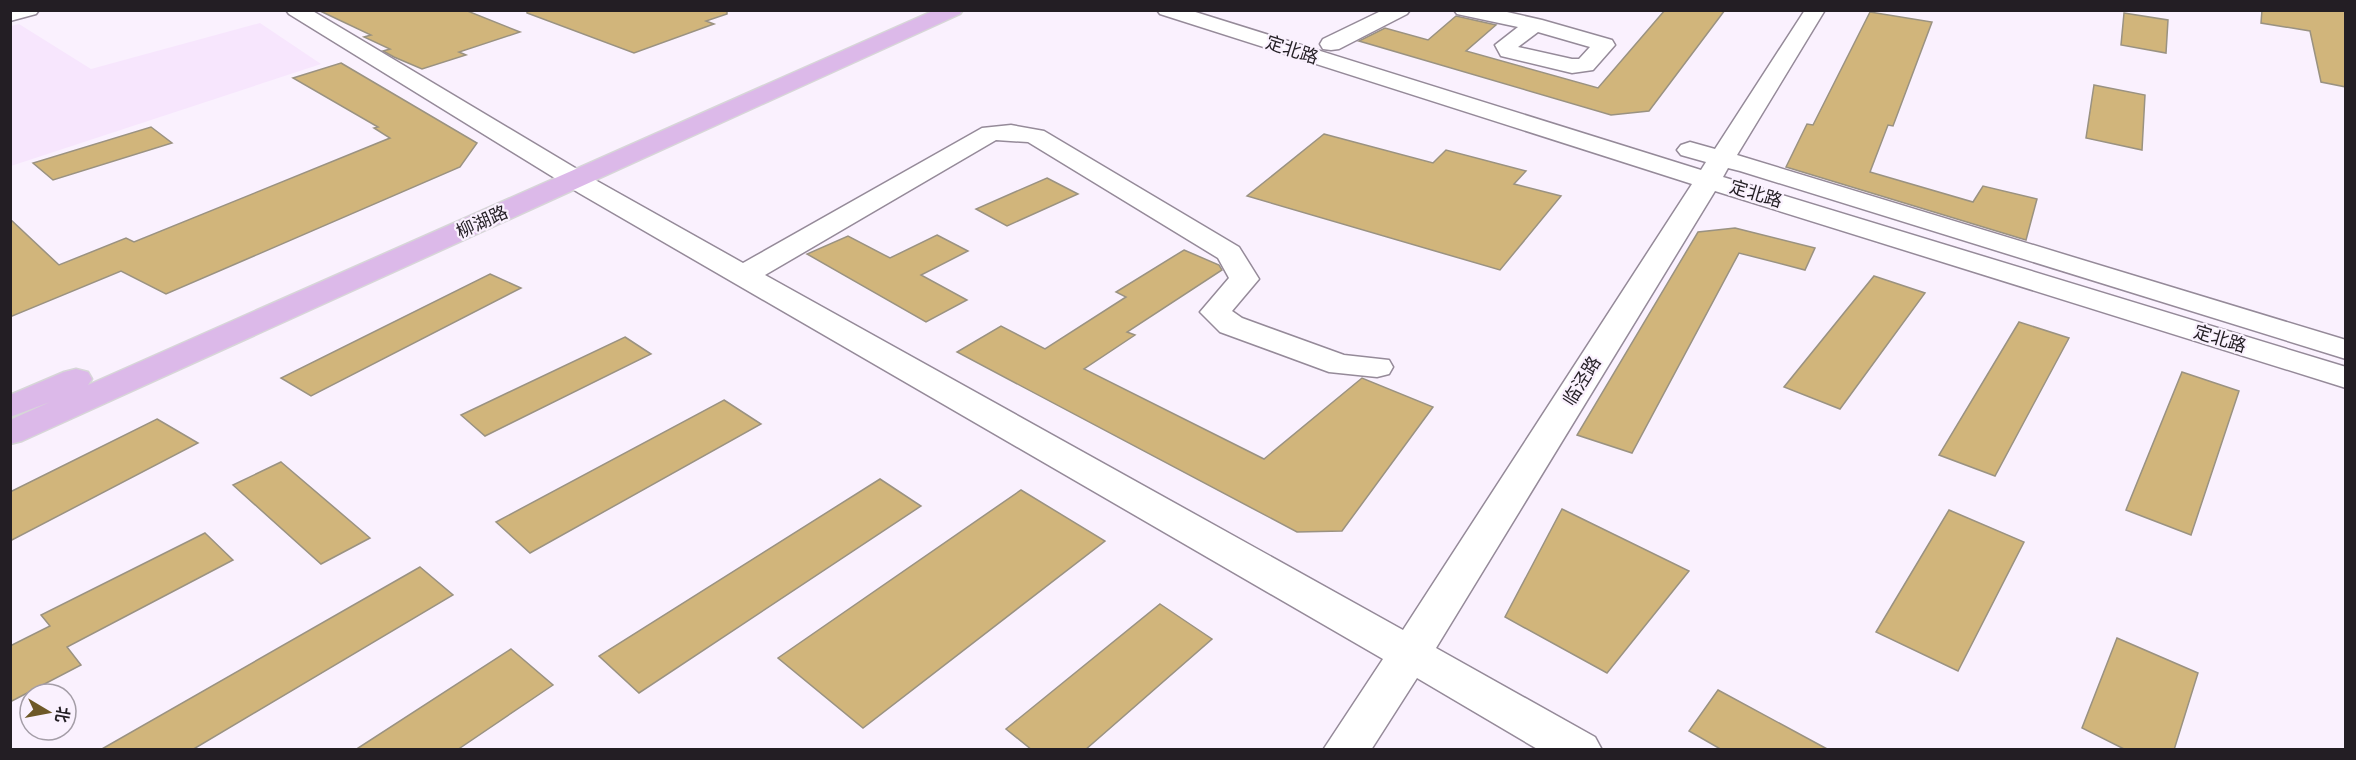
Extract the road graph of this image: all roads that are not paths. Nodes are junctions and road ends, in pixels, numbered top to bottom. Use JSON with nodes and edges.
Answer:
{"nodes":[{"id":1,"x":29,"y":10,"type":"edge"},
{"id":2,"x":296,"y":10,"type":"edge"},
{"id":3,"x":919,"y":10,"type":"edge"},
{"id":4,"x":953,"y":10,"type":"edge"},
{"id":5,"x":1167,"y":10,"type":"edge"},
{"id":6,"x":1218,"y":10,"type":"edge"},
{"id":7,"x":1400,"y":10,"type":"edge"},
{"id":8,"x":1464,"y":10,"type":"edge"},
{"id":9,"x":1558,"y":10,"type":"edge"},
{"id":10,"x":1815,"y":10,"type":"edge"},
{"id":11,"x":10,"y":15,"type":"edge"},
{"id":12,"x":1331,"y":44,"type":"junction"},
{"id":13,"x":1715,"y":169,"type":"junction"},
{"id":14,"x":566,"y":174,"type":"junction"},
{"id":15,"x":743,"y":275,"type":"junction"},
{"id":16,"x":2346,"y":350,"type":"edge"},
{"id":17,"x":1377,"y":367,"type":"dead end"},
{"id":18,"x":2346,"y":378,"type":"edge"},
{"id":19,"x":10,"y":407,"type":"edge"},
{"id":20,"x":10,"y":433,"type":"edge"},
{"id":21,"x":1410,"y":654,"type":"junction"},
{"id":22,"x":1346,"y":750,"type":"edge"},
{"id":23,"x":1579,"y":750,"type":"edge"}],
"edges":[{"from":1,"to":11,"type":"street"},
{"from":2,"to":14,"type":"street"},
{"from":3,"to":14,"type":"main road","name":"柳湖路"},
{"from":4,"to":14,"type":"main road","name":"柳湖路"},
{"from":5,"to":13,"type":"street","name":"定北路"},
{"from":6,"to":12,"type":"street"},
{"from":7,"to":12,"type":"street"},
{"from":8,"to":9,"type":"street"},
{"from":10,"to":13,"type":"street","name":"临泾路"},
{"from":12,"to":13,"type":"street"},
{"from":13,"to":16,"type":"street"},
{"from":13,"to":18,"type":"street","name":"定北路"},
{"from":13,"to":21,"type":"street","name":"临泾路"},
{"from":14,"to":15,"type":"street"},
{"from":14,"to":19,"type":"main road","name":"柳湖路"},
{"from":14,"to":20,"type":"main road","name":"柳湖路"},
{"from":15,"to":17,"type":"street"},
{"from":15,"to":21,"type":"street"},
{"from":21,"to":22,"type":"street","name":"临泾路"},
{"from":21,"to":23,"type":"street"}]}
